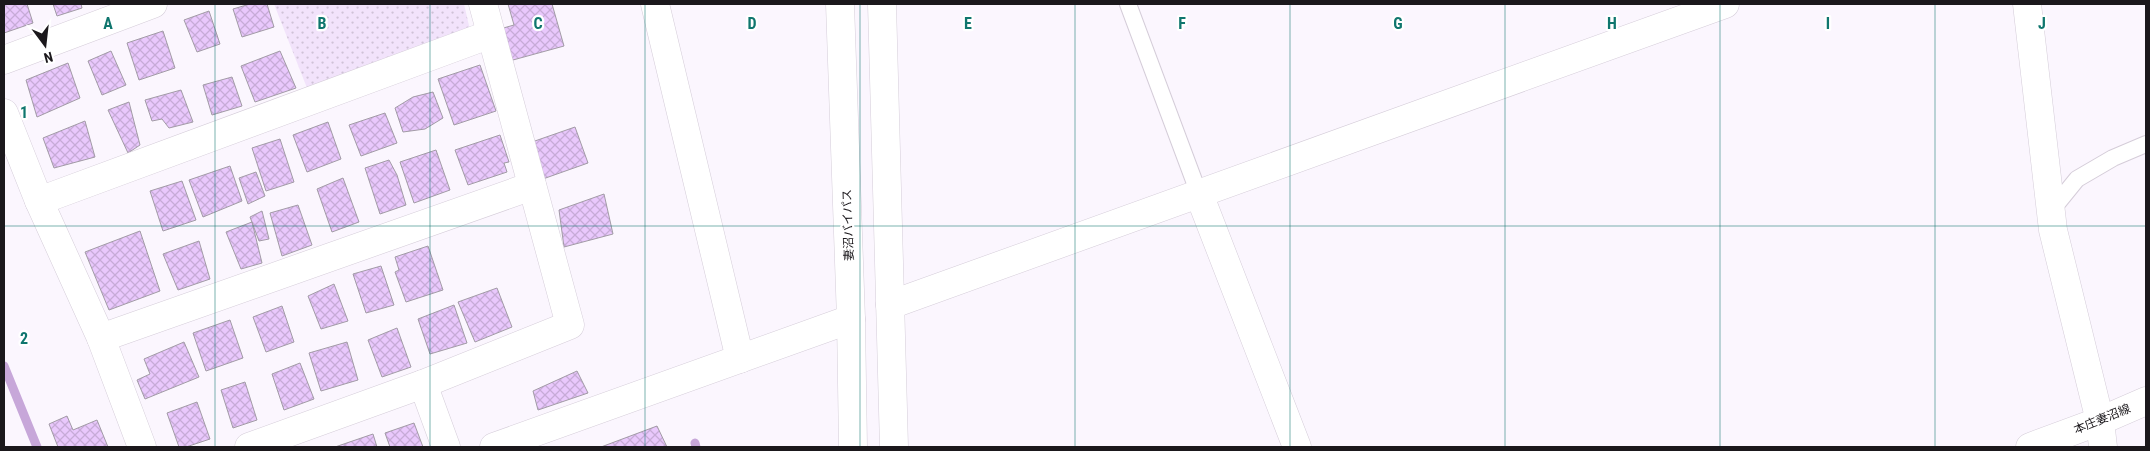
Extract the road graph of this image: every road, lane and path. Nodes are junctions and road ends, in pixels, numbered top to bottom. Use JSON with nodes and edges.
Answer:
{"nodes":[{"id":1,"x":153,"y":4,"type":"edge"},
{"id":2,"x":483,"y":4,"type":"edge"},
{"id":3,"x":655,"y":4,"type":"edge"},
{"id":4,"x":840,"y":4,"type":"edge"},
{"id":5,"x":882,"y":4,"type":"edge"},
{"id":6,"x":1128,"y":4,"type":"edge"},
{"id":7,"x":1725,"y":4,"type":"edge"},
{"id":8,"x":2027,"y":4,"type":"edge"},
{"id":9,"x":491,"y":34,"type":"junction"},
{"id":10,"x":4,"y":60,"type":"edge"},
{"id":11,"x":4,"y":113,"type":"edge"},
{"id":12,"x":2146,"y":144,"type":"edge"},
{"id":13,"x":532,"y":186,"type":"junction"},
{"id":14,"x":1199,"y":194,"type":"junction"},
{"id":15,"x":39,"y":201,"type":"junction"},
{"id":16,"x":2051,"y":211,"type":"junction"},
{"id":17,"x":890,"y":306,"type":"junction"},
{"id":18,"x":851,"y":319,"type":"junction"},
{"id":19,"x":101,"y":338,"type":"junction"},
{"id":20,"x":740,"y":359,"type":"junction"},
{"id":21,"x":423,"y":384,"type":"junction"},
{"id":22,"x":2146,"y":401,"type":"edge"},
{"id":23,"x":2101,"y":434,"type":"edge"},
{"id":24,"x":316,"y":436,"type":"edge"},
{"id":25,"x":142,"y":447,"type":"edge"},
{"id":26,"x":249,"y":447,"type":"edge"},
{"id":27,"x":446,"y":447,"type":"edge"},
{"id":28,"x":494,"y":447,"type":"edge"},
{"id":29,"x":853,"y":447,"type":"edge"},
{"id":30,"x":894,"y":447,"type":"edge"},
{"id":31,"x":1297,"y":447,"type":"edge"},
{"id":32,"x":2030,"y":447,"type":"edge"}],
"edges":[{"from":1,"to":10,"type":"main road"},
{"from":2,"to":9,"type":"main road"},
{"from":3,"to":20,"type":"main road"},
{"from":4,"to":18,"type":"main road","name":"妻沼バイパス"},
{"from":5,"to":17,"type":"main road"},
{"from":6,"to":14,"type":"lane"},
{"from":7,"to":14,"type":"main road"},
{"from":8,"to":16,"type":"main road"},
{"from":9,"to":13,"type":"main road"},
{"from":9,"to":15,"type":"main road"},
{"from":11,"to":15,"type":"main road"},
{"from":12,"to":16,"type":"lane"},
{"from":13,"to":19,"type":"main road"},
{"from":13,"to":21,"type":"main road"},
{"from":14,"to":17,"type":"main road"},
{"from":14,"to":31,"type":"main road"},
{"from":15,"to":19,"type":"main road"},
{"from":16,"to":23,"type":"main road"},
{"from":17,"to":30,"type":"main road"},
{"from":18,"to":20,"type":"main road"},
{"from":18,"to":29,"type":"main road","name":"妻沼バイパス"},
{"from":19,"to":25,"type":"main road"},
{"from":20,"to":28,"type":"main road"},
{"from":21,"to":24,"type":"main road"},
{"from":21,"to":27,"type":"main road"},
{"from":22,"to":23,"type":"main road","name":"本庄妻沼線"},
{"from":23,"to":32,"type":"main road","name":"本庄妻沼線"},
{"from":24,"to":26,"type":"main road"}]}
